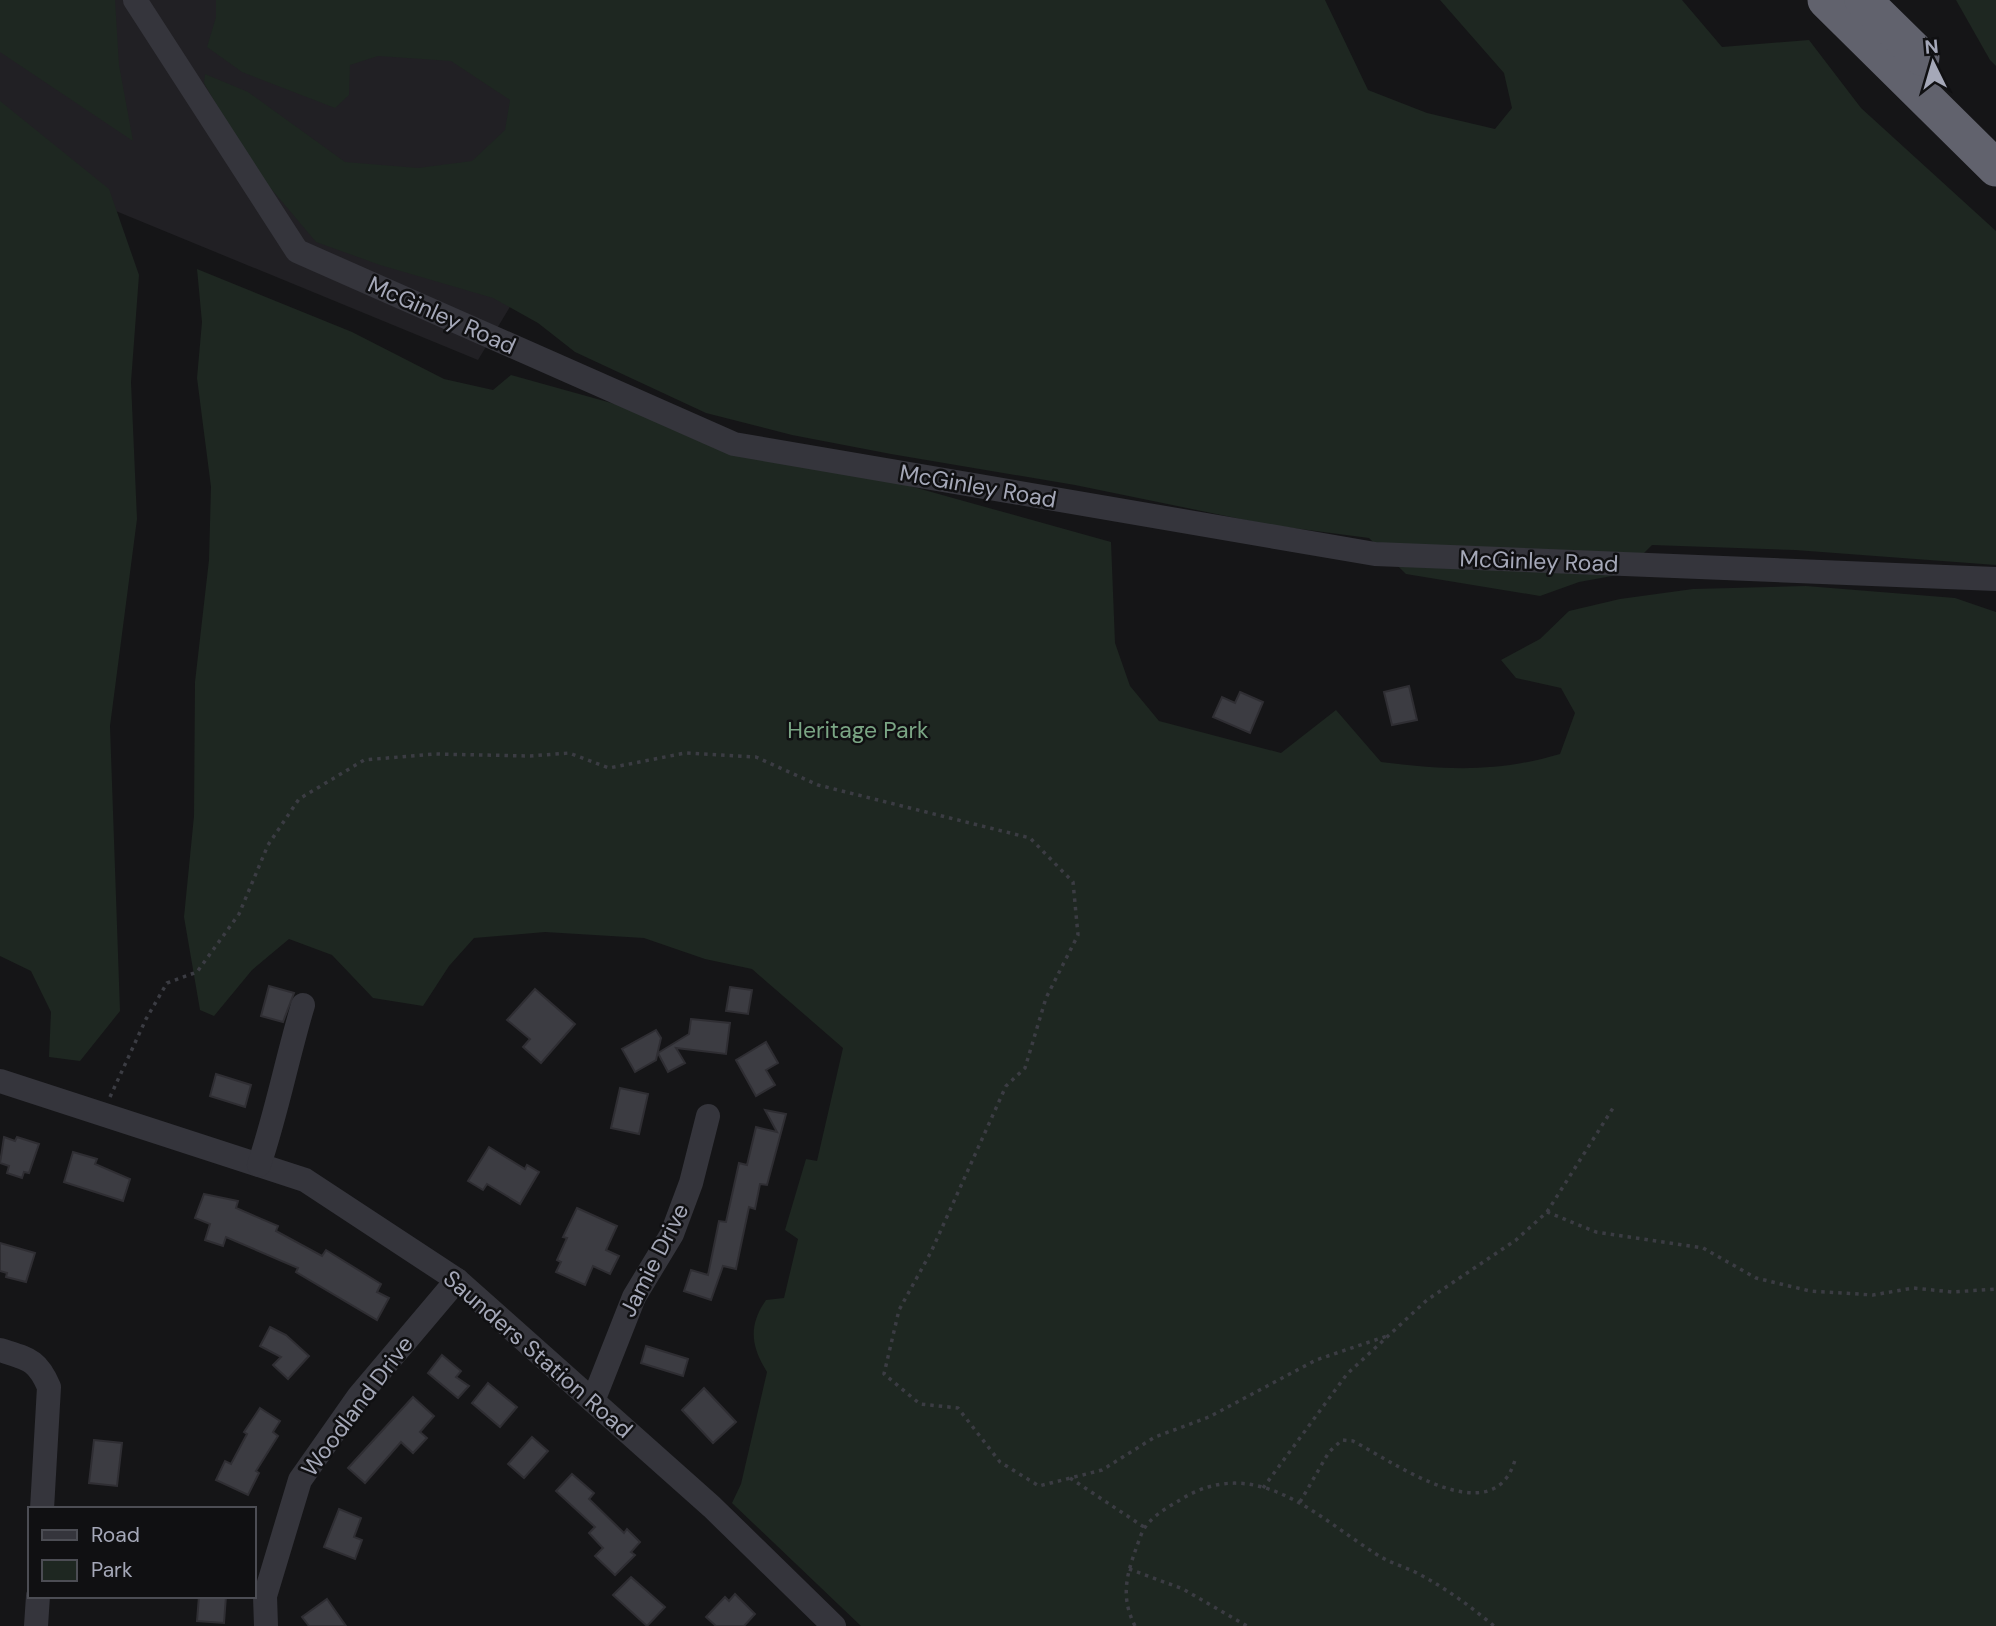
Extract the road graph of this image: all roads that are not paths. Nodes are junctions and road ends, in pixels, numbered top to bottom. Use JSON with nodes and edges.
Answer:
{"nodes":[{"id":1,"x":135,"y":0,"type":"edge"},
{"id":2,"x":1826,"y":0,"type":"edge"},
{"id":3,"x":1863,"y":0,"type":"edge"},
{"id":4,"x":1996,"y":132,"type":"edge"},
{"id":5,"x":1996,"y":167,"type":"edge"},
{"id":6,"x":1996,"y":579,"type":"edge"},
{"id":7,"x":303,"y":1004,"type":"dead end"},
{"id":8,"x":0,"y":1081,"type":"edge"},
{"id":9,"x":708,"y":1116,"type":"dead end"},
{"id":10,"x":259,"y":1165,"type":"junction"},
{"id":11,"x":457,"y":1280,"type":"junction"},
{"id":12,"x":0,"y":1350,"type":"edge"},
{"id":13,"x":593,"y":1401,"type":"junction"},
{"id":14,"x":42,"y":1507,"type":"edge"},
{"id":15,"x":38,"y":1598,"type":"edge"},
{"id":16,"x":831,"y":1625,"type":"edge"},
{"id":17,"x":36,"y":1626,"type":"edge"},
{"id":18,"x":266,"y":1626,"type":"edge"}],
"edges":[{"from":1,"to":6,"type":"street","name":"McGinley Road"},
{"from":2,"to":5,"type":"highway"},
{"from":3,"to":4,"type":"highway"},
{"from":7,"to":10,"type":"street"},
{"from":8,"to":10,"type":"street","name":"Saunders Station Road"},
{"from":9,"to":13,"type":"street","name":"Jamie Drive"},
{"from":10,"to":11,"type":"street","name":"Saunders Station Road"},
{"from":11,"to":13,"type":"street","name":"Saunders Station Road"},
{"from":11,"to":18,"type":"street","name":"Woodland Drive"},
{"from":12,"to":14,"type":"street"},
{"from":13,"to":16,"type":"street","name":"Saunders Station Road"},
{"from":15,"to":17,"type":"street"}]}
